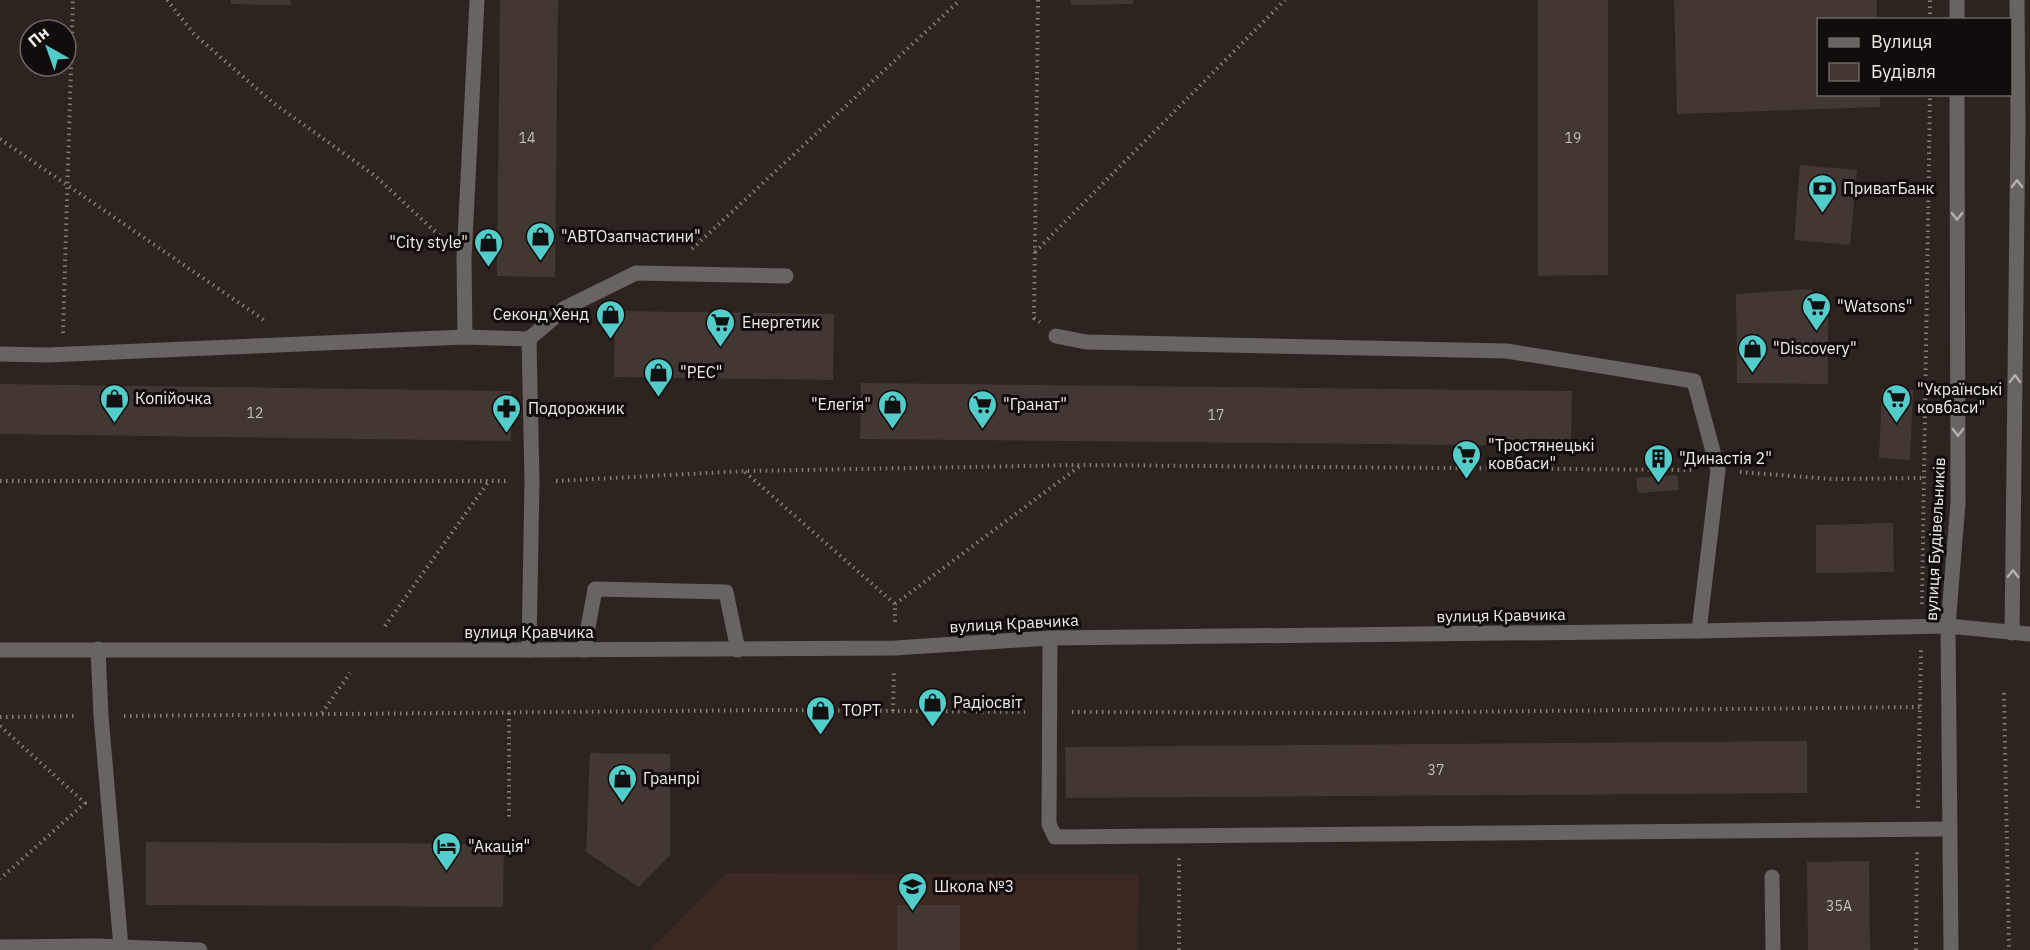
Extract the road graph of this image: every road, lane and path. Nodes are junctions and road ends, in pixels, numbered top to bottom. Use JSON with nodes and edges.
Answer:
{"nodes":[{"id":1,"x":73,"y":0,"type":"edge"},
{"id":2,"x":167,"y":0,"type":"edge"},
{"id":3,"x":477,"y":0,"type":"edge"},
{"id":4,"x":960,"y":0,"type":"edge"},
{"id":5,"x":1038,"y":0,"type":"edge"},
{"id":6,"x":1285,"y":0,"type":"edge"},
{"id":7,"x":1930,"y":0,"type":"edge"},
{"id":8,"x":1957,"y":0,"type":"edge"},
{"id":9,"x":2017,"y":0,"type":"edge"},
{"id":10,"x":1930,"y":18,"type":"edge"},
{"id":11,"x":1957,"y":18,"type":"edge"},
{"id":12,"x":1930,"y":96,"type":"edge"},
{"id":13,"x":1957,"y":96,"type":"edge"},
{"id":14,"x":0,"y":139,"type":"edge"},
{"id":15,"x":67,"y":185,"type":"junction"},
{"id":16,"x":1035,"y":252,"type":"junction"},
{"id":17,"x":465,"y":259,"type":"junction"},
{"id":18,"x":666,"y":274,"type":"junction"},
{"id":19,"x":786,"y":276,"type":"dead end"},
{"id":20,"x":465,"y":336,"type":"junction"},
{"id":21,"x":1056,"y":336,"type":"joint"},
{"id":22,"x":529,"y":339,"type":"junction"},
{"id":23,"x":299,"y":344,"type":"junction"},
{"id":24,"x":0,"y":354,"type":"edge"},
{"id":25,"x":62,"y":354,"type":"junction"},
{"id":26,"x":1080,"y":465,"type":"junction"},
{"id":27,"x":1718,"y":470,"type":"junction"},
{"id":28,"x":745,"y":471,"type":"junction"},
{"id":29,"x":1924,"y":478,"type":"junction"},
{"id":30,"x":0,"y":481,"type":"edge"},
{"id":31,"x":489,"y":481,"type":"junction"},
{"id":32,"x":531,"y":481,"type":"junction"},
{"id":33,"x":1921,"y":626,"type":"junction"},
{"id":34,"x":1948,"y":626,"type":"junction"},
{"id":35,"x":1700,"y":631,"type":"junction"},
{"id":36,"x":2012,"y":633,"type":"junction"},
{"id":37,"x":2030,"y":634,"type":"edge"},
{"id":38,"x":1050,"y":638,"type":"junction"},
{"id":39,"x":98,"y":649,"type":"junction"},
{"id":40,"x":368,"y":649,"type":"junction"},
{"id":41,"x":0,"y":650,"type":"edge"},
{"id":42,"x":529,"y":650,"type":"junction"},
{"id":43,"x":584,"y":650,"type":"junction"},
{"id":44,"x":738,"y":650,"type":"junction"},
{"id":45,"x":2004,"y":693,"type":"dead end"},
{"id":46,"x":1920,"y":707,"type":"junction"},
{"id":47,"x":509,"y":712,"type":"junction"},
{"id":48,"x":1050,"y":712,"type":"junction"},
{"id":49,"x":321,"y":714,"type":"junction"},
{"id":50,"x":101,"y":716,"type":"junction"},
{"id":51,"x":0,"y":717,"type":"edge"},
{"id":52,"x":0,"y":726,"type":"edge"},
{"id":53,"x":510,"y":820,"type":"dead end"},
{"id":54,"x":1950,"y":829,"type":"junction"},
{"id":55,"x":1918,"y":830,"type":"junction"},
{"id":56,"x":1179,"y":837,"type":"junction"},
{"id":57,"x":1772,"y":876,"type":"dead end"},
{"id":58,"x":0,"y":879,"type":"edge"},
{"id":59,"x":0,"y":947,"type":"edge"},
{"id":60,"x":122,"y":949,"type":"edge"},
{"id":61,"x":200,"y":950,"type":"edge"},
{"id":62,"x":1179,"y":950,"type":"edge"},
{"id":63,"x":1773,"y":950,"type":"edge"},
{"id":64,"x":1916,"y":950,"type":"edge"},
{"id":65,"x":1951,"y":950,"type":"edge"},
{"id":66,"x":2009,"y":950,"type":"edge"}],
"edges":[{"from":1,"to":15,"type":"path"},
{"from":2,"to":17,"type":"path"},
{"from":3,"to":17,"type":"street"},
{"from":4,"to":18,"type":"path"},
{"from":5,"to":16,"type":"path"},
{"from":6,"to":16,"type":"path"},
{"from":7,"to":10,"type":"path"},
{"from":8,"to":11,"type":"street"},
{"from":36,"to":9,"type":"street","one_way":true},
{"from":12,"to":29,"type":"path"},
{"from":13,"to":34,"type":"street","name":"вулиця Будівельників","one_way":true},
{"from":14,"to":15,"type":"path"},
{"from":15,"to":23,"type":"path"},
{"from":15,"to":25,"type":"path"},
{"from":16,"to":21,"type":"path"},
{"from":17,"to":20,"type":"street"},
{"from":18,"to":19,"type":"street"},
{"from":18,"to":22,"type":"street"},
{"from":20,"to":22,"type":"street"},
{"from":20,"to":23,"type":"street"},
{"from":21,"to":27,"type":"street"},
{"from":22,"to":32,"type":"street"},
{"from":23,"to":25,"type":"street"},
{"from":24,"to":25,"type":"street"},
{"from":26,"to":27,"type":"path"},
{"from":26,"to":28,"type":"path"},
{"from":26,"to":28,"type":"path"},
{"from":27,"to":29,"type":"path"},
{"from":27,"to":35,"type":"street"},
{"from":28,"to":32,"type":"path"},
{"from":29,"to":33,"type":"path"},
{"from":30,"to":31,"type":"path"},
{"from":31,"to":32,"type":"path"},
{"from":31,"to":40,"type":"path"},
{"from":32,"to":42,"type":"street"},
{"from":33,"to":34,"type":"street","name":"вулиця Кравчика"},
{"from":33,"to":35,"type":"street","name":"вулиця Кравчика"},
{"from":33,"to":46,"type":"path"},
{"from":34,"to":36,"type":"street","name":"вулиця Кравчика"},
{"from":34,"to":54,"type":"street","name":"вулиця Будівельників"},
{"from":35,"to":38,"type":"street","name":"вулиця Кравчика"},
{"from":36,"to":37,"type":"street","name":"вулиця Кравчика"},
{"from":38,"to":44,"type":"street","name":"вулиця Кравчика"},
{"from":38,"to":48,"type":"street"},
{"from":39,"to":40,"type":"street","name":"вулиця Кравчика"},
{"from":39,"to":41,"type":"street","name":"вулиця Кравчика"},
{"from":39,"to":50,"type":"street"},
{"from":40,"to":42,"type":"street","name":"вулиця Кравчика"},
{"from":40,"to":49,"type":"path"},
{"from":42,"to":43,"type":"street","name":"вулиця Кравчика"},
{"from":43,"to":44,"type":"street","name":"вулиця Кравчика"},
{"from":43,"to":44,"type":"street"},
{"from":45,"to":66,"type":"path"},
{"from":46,"to":48,"type":"path"},
{"from":46,"to":55,"type":"path"},
{"from":47,"to":48,"type":"path"},
{"from":47,"to":49,"type":"path"},
{"from":47,"to":53,"type":"path"},
{"from":48,"to":56,"type":"street"},
{"from":49,"to":50,"type":"path"},
{"from":50,"to":51,"type":"path"},
{"from":50,"to":60,"type":"street"},
{"from":52,"to":58,"type":"path"},
{"from":54,"to":55,"type":"street"},
{"from":54,"to":65,"type":"street","name":"вулиця Будівельників"},
{"from":55,"to":56,"type":"street"},
{"from":55,"to":64,"type":"path"},
{"from":56,"to":62,"type":"path"},
{"from":57,"to":63,"type":"street"},
{"from":59,"to":60,"type":"street"},
{"from":60,"to":61,"type":"street"}]}
